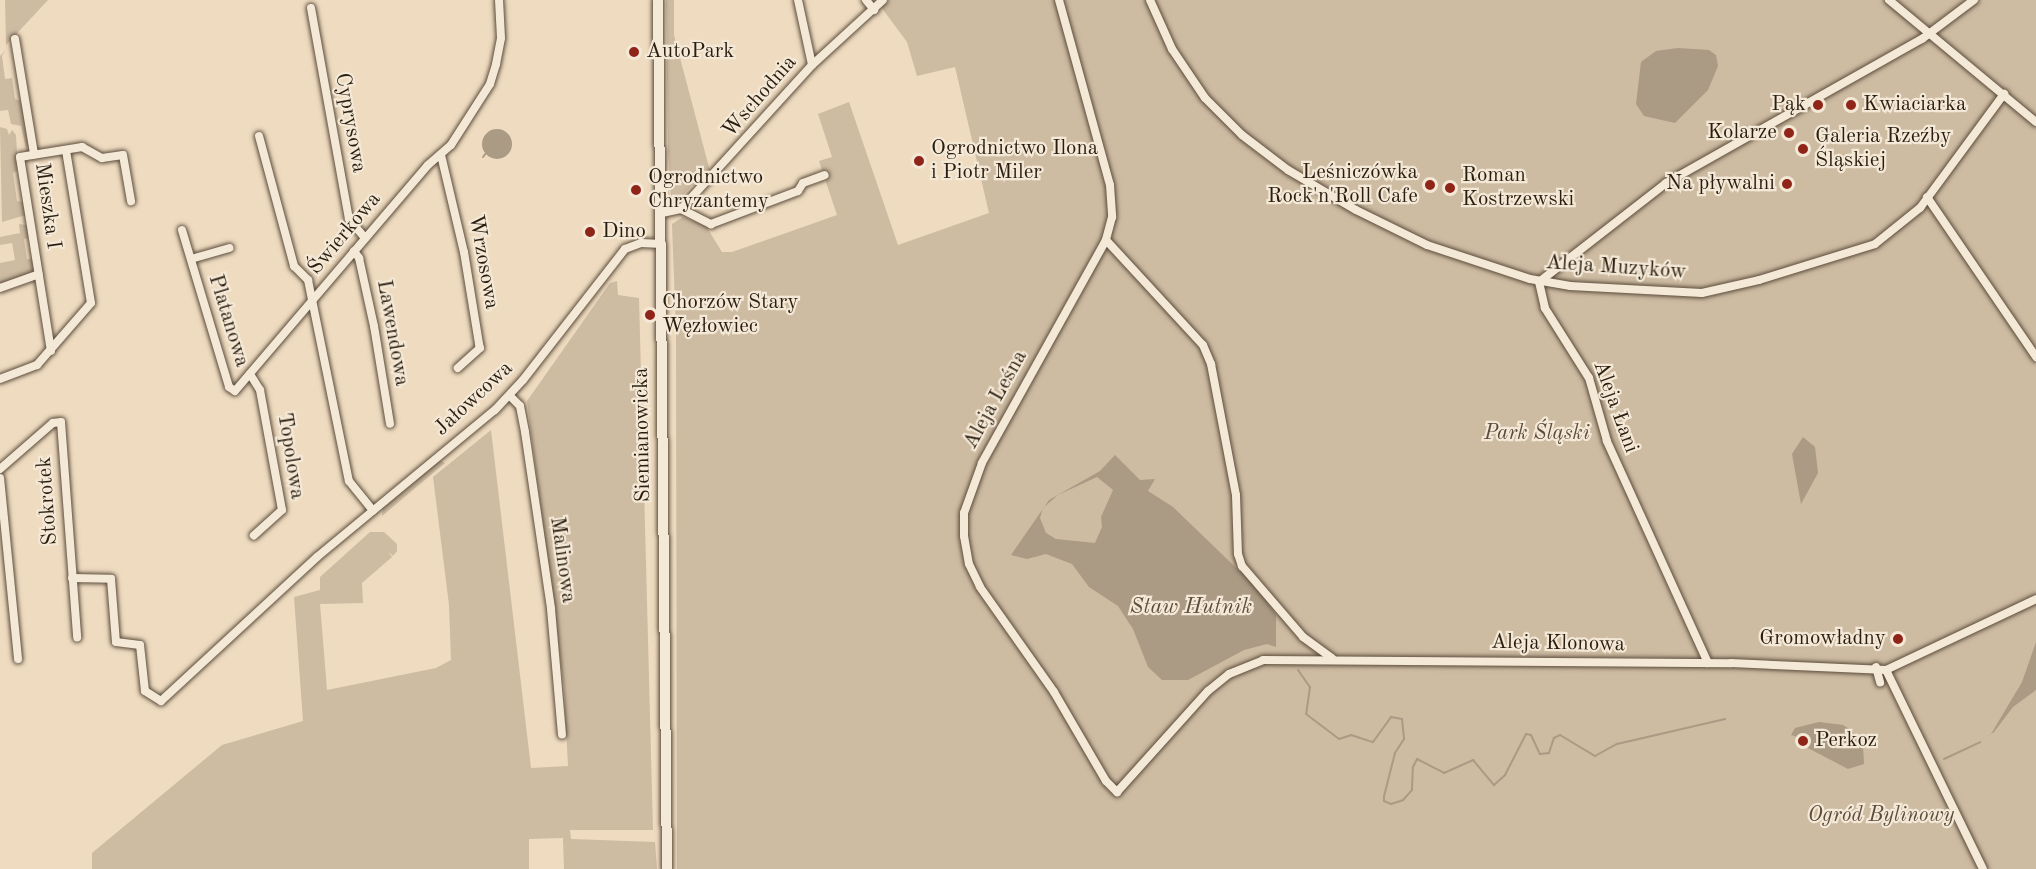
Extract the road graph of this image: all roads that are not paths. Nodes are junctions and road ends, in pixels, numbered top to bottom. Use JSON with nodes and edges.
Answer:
{"nodes":[{"id":1,"x":499,"y":0,"type":"edge"},
{"id":2,"x":658,"y":0,"type":"edge"},
{"id":3,"x":798,"y":0,"type":"edge"},
{"id":4,"x":866,"y":0,"type":"edge"},
{"id":5,"x":883,"y":0,"type":"edge"},
{"id":6,"x":1059,"y":0,"type":"edge"},
{"id":7,"x":1150,"y":0,"type":"edge"},
{"id":8,"x":1889,"y":0,"type":"edge"},
{"id":9,"x":1974,"y":0,"type":"edge"},
{"id":10,"x":311,"y":8,"type":"dead end"},
{"id":11,"x":874,"y":10,"type":"junction"},
{"id":12,"x":1929,"y":33,"type":"junction"},
{"id":13,"x":15,"y":39,"type":"dead end"},
{"id":14,"x":812,"y":64,"type":"junction"},
{"id":15,"x":2004,"y":94,"type":"junction"},
{"id":16,"x":2036,"y":122,"type":"edge"},
{"id":17,"x":259,"y":136,"type":"dead end"},
{"id":18,"x":66,"y":150,"type":"junction"},
{"id":19,"x":34,"y":154,"type":"junction"},
{"id":20,"x":441,"y":155,"type":"junction"},
{"id":21,"x":825,"y":176,"type":"dead end"},
{"id":22,"x":1927,"y":197,"type":"junction"},
{"id":23,"x":131,"y":201,"type":"dead end"},
{"id":24,"x":681,"y":209,"type":"junction"},
{"id":25,"x":662,"y":213,"type":"junction"},
{"id":26,"x":182,"y":230,"type":"dead end"},
{"id":27,"x":365,"y":238,"type":"junction"},
{"id":28,"x":1106,"y":240,"type":"junction"},
{"id":29,"x":662,"y":244,"type":"junction"},
{"id":30,"x":229,"y":248,"type":"dead end"},
{"id":31,"x":354,"y":251,"type":"junction"},
{"id":32,"x":191,"y":259,"type":"junction"},
{"id":33,"x":39,"y":274,"type":"junction"},
{"id":34,"x":1539,"y":282,"type":"junction"},
{"id":35,"x":0,"y":288,"type":"edge"},
{"id":36,"x":312,"y":301,"type":"junction"},
{"id":37,"x":51,"y":351,"type":"junction"},
{"id":38,"x":2036,"y":357,"type":"edge"},
{"id":39,"x":458,"y":368,"type":"dead end"},
{"id":40,"x":250,"y":374,"type":"junction"},
{"id":41,"x":0,"y":379,"type":"edge"},
{"id":42,"x":510,"y":396,"type":"junction"},
{"id":43,"x":390,"y":424,"type":"dead end"},
{"id":44,"x":0,"y":469,"type":"edge"},
{"id":45,"x":0,"y":478,"type":"edge"},
{"id":46,"x":373,"y":511,"type":"junction"},
{"id":47,"x":254,"y":535,"type":"dead end"},
{"id":48,"x":72,"y":578,"type":"junction"},
{"id":49,"x":2036,"y":599,"type":"edge"},
{"id":50,"x":77,"y":638,"type":"dead end"},
{"id":51,"x":1332,"y":658,"type":"junction"},
{"id":52,"x":18,"y":659,"type":"dead end"},
{"id":53,"x":1708,"y":663,"type":"junction"},
{"id":54,"x":1876,"y":667,"type":"junction"},
{"id":55,"x":1886,"y":670,"type":"junction"},
{"id":56,"x":1880,"y":682,"type":"dead end"},
{"id":57,"x":562,"y":735,"type":"dead end"},
{"id":58,"x":1117,"y":792,"type":"joint"},
{"id":59,"x":667,"y":869,"type":"edge"},
{"id":60,"x":1983,"y":869,"type":"edge"}],
"edges":[{"from":1,"to":20,"type":"street","name":"Świerkowa"},
{"from":2,"to":25,"type":"street","name":"Siemianowicka"},
{"from":3,"to":14,"type":"street"},
{"from":4,"to":11,"type":"street"},
{"from":5,"to":11,"type":"street","name":"Wschodnia"},
{"from":6,"to":28,"type":"street","name":"Aleja Leśna"},
{"from":7,"to":34,"type":"street","name":"Aleja Muzyków"},
{"from":8,"to":12,"type":"street"},
{"from":9,"to":12,"type":"street"},
{"from":10,"to":27,"type":"street","name":"Cyprysowa"},
{"from":11,"to":14,"type":"street","name":"Wschodnia"},
{"from":12,"to":15,"type":"street"},
{"from":12,"to":34,"type":"street"},
{"from":13,"to":19,"type":"street","name":"Mieszka I"},
{"from":14,"to":24,"type":"street","name":"Wschodnia"},
{"from":15,"to":16,"type":"street"},
{"from":15,"to":22,"type":"street","name":"Aleja Muzyków"},
{"from":17,"to":36,"type":"street"},
{"from":18,"to":19,"type":"street","name":"Mieszka I"},
{"from":18,"to":23,"type":"street","name":"Mieszka I"},
{"from":18,"to":37,"type":"street"},
{"from":19,"to":33,"type":"street","name":"Mieszka I"},
{"from":20,"to":27,"type":"street","name":"Świerkowa"},
{"from":20,"to":39,"type":"street","name":"Wrzosowa"},
{"from":21,"to":24,"type":"street"},
{"from":22,"to":34,"type":"street","name":"Aleja Muzyków"},
{"from":22,"to":38,"type":"street"},
{"from":24,"to":25,"type":"street"},
{"from":25,"to":29,"type":"street","name":"Siemianowicka"},
{"from":26,"to":32,"type":"street","name":"Platanowa"},
{"from":27,"to":31,"type":"street","name":"Świerkowa"},
{"from":28,"to":51,"type":"street"},
{"from":28,"to":58,"type":"street","name":"Aleja Leśna"},
{"from":29,"to":42,"type":"street","name":"Jałowcowa"},
{"from":29,"to":59,"type":"street","name":"Siemianowicka"},
{"from":30,"to":32,"type":"street","name":"Platanowa"},
{"from":31,"to":36,"type":"street","name":"Świerkowa"},
{"from":31,"to":43,"type":"street","name":"Lawendowa"},
{"from":32,"to":40,"type":"street","name":"Platanowa"},
{"from":33,"to":35,"type":"street","name":"Mieszka I"},
{"from":33,"to":37,"type":"street","name":"Mieszka I"},
{"from":34,"to":53,"type":"street","name":"Aleja Łani"},
{"from":36,"to":40,"type":"street"},
{"from":36,"to":46,"type":"street","name":"Świerkowa"},
{"from":37,"to":41,"type":"street"},
{"from":40,"to":47,"type":"street","name":"Topolowa"},
{"from":42,"to":46,"type":"street","name":"Jałowcowa"},
{"from":42,"to":57,"type":"street","name":"Malinowa"},
{"from":44,"to":48,"type":"street","name":"Stokrotek"},
{"from":45,"to":52,"type":"street"},
{"from":46,"to":48,"type":"street","name":"Jałowcowa"},
{"from":48,"to":50,"type":"street","name":"Stokrotek"},
{"from":49,"to":55,"type":"street"},
{"from":51,"to":53,"type":"street","name":"Aleja Klonowa"},
{"from":51,"to":58,"type":"street","name":"Aleja Klonowa"},
{"from":53,"to":54,"type":"street","name":"Aleja Klonowa"},
{"from":54,"to":55,"type":"street","name":"Aleja Klonowa"},
{"from":54,"to":56,"type":"street"},
{"from":55,"to":60,"type":"street"}]}
